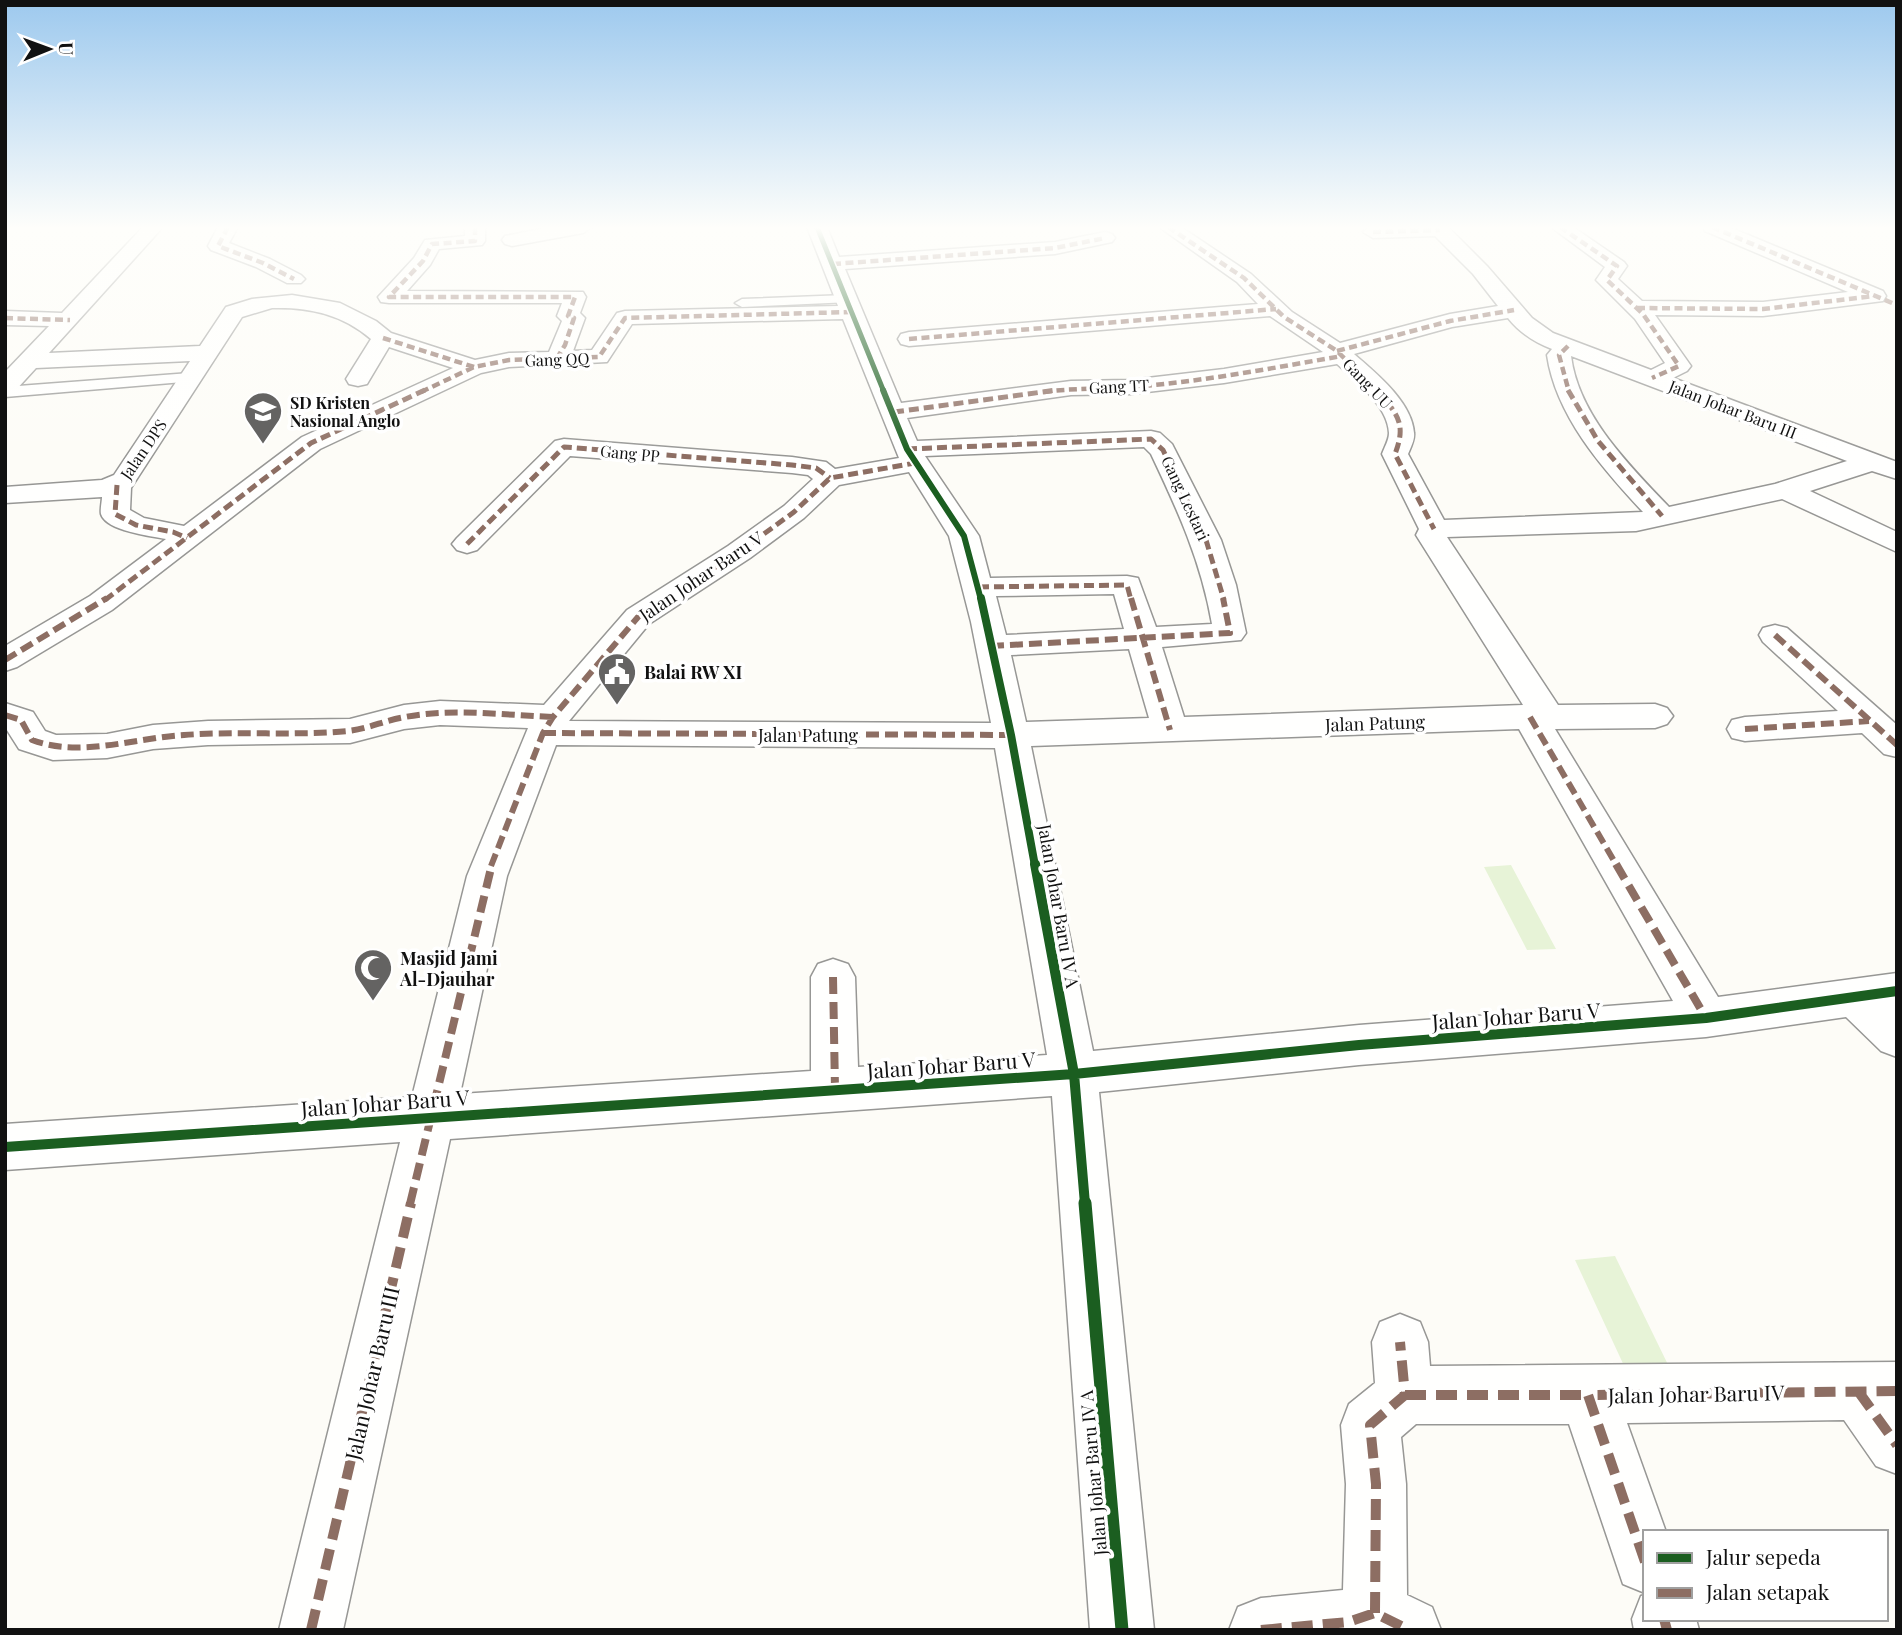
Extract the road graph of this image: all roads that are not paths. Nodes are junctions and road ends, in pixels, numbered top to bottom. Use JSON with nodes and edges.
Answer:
{"nodes":[{"id":1,"x":84,"y":303,"type":"edge"},
{"id":2,"x":261,"y":303,"type":"edge"},
{"id":3,"x":299,"y":303,"type":"edge"},
{"id":4,"x":573,"y":303,"type":"edge"},
{"id":5,"x":749,"y":303,"type":"edge"},
{"id":6,"x":849,"y":303,"type":"edge"},
{"id":7,"x":1270,"y":303,"type":"edge"},
{"id":8,"x":1508,"y":303,"type":"edge"},
{"id":9,"x":1633,"y":303,"type":"edge"},
{"id":10,"x":1818,"y":303,"type":"edge"},
{"id":11,"x":1637,"y":307,"type":"junction"},
{"id":12,"x":1276,"y":309,"type":"junction"},
{"id":13,"x":1514,"y":310,"type":"junction"},
{"id":14,"x":5,"y":318,"type":"edge"},
{"id":15,"x":69,"y":320,"type":"junction"},
{"id":16,"x":383,"y":338,"type":"junction"},
{"id":17,"x":909,"y":338,"type":"dead end"},
{"id":18,"x":1568,"y":346,"type":"junction"},
{"id":19,"x":206,"y":353,"type":"junction"},
{"id":20,"x":1340,"y":354,"type":"junction"},
{"id":21,"x":557,"y":358,"type":"junction"},
{"id":22,"x":30,"y":361,"type":"junction"},
{"id":23,"x":474,"y":367,"type":"junction"},
{"id":24,"x":190,"y":378,"type":"junction"},
{"id":25,"x":1652,"y":378,"type":"junction"},
{"id":26,"x":358,"y":379,"type":"dead end"},
{"id":27,"x":5,"y":389,"type":"edge"},
{"id":28,"x":905,"y":442,"type":"junction"},
{"id":29,"x":1884,"y":467,"type":"edge"},
{"id":30,"x":830,"y":478,"type":"junction"},
{"id":31,"x":117,"y":485,"type":"junction"},
{"id":32,"x":1785,"y":490,"type":"junction"},
{"id":33,"x":5,"y":495,"type":"edge"},
{"id":34,"x":1662,"y":516,"type":"junction"},
{"id":35,"x":1434,"y":529,"type":"junction"},
{"id":36,"x":187,"y":538,"type":"junction"},
{"id":37,"x":1897,"y":543,"type":"edge"},
{"id":38,"x":467,"y":544,"type":"dead end"},
{"id":39,"x":979,"y":587,"type":"junction"},
{"id":40,"x":1775,"y":635,"type":"dead end"},
{"id":41,"x":1143,"y":638,"type":"junction"},
{"id":42,"x":992,"y":646,"type":"junction"},
{"id":43,"x":5,"y":660,"type":"edge"},
{"id":44,"x":5,"y":715,"type":"edge"},
{"id":45,"x":1536,"y":715,"type":"junction"},
{"id":46,"x":1655,"y":716,"type":"dead end"},
{"id":47,"x":1869,"y":722,"type":"junction"},
{"id":48,"x":548,"y":725,"type":"junction"},
{"id":49,"x":1745,"y":729,"type":"dead end"},
{"id":50,"x":1170,"y":730,"type":"junction"},
{"id":51,"x":1011,"y":735,"type":"junction"},
{"id":52,"x":1897,"y":745,"type":"edge"},
{"id":53,"x":833,"y":977,"type":"dead end"},
{"id":54,"x":1876,"y":994,"type":"edge"},
{"id":55,"x":1706,"y":1018,"type":"junction"},
{"id":56,"x":1897,"y":1037,"type":"edge"},
{"id":57,"x":1074,"y":1074,"type":"junction"},
{"id":58,"x":835,"y":1089,"type":"junction"},
{"id":59,"x":431,"y":1116,"type":"junction"},
{"id":60,"x":5,"y":1147,"type":"edge"},
{"id":61,"x":1877,"y":1391,"type":"edge"},
{"id":62,"x":1588,"y":1395,"type":"junction"},
{"id":63,"x":1897,"y":1445,"type":"edge"},
{"id":64,"x":1643,"y":1556,"type":"edge"},
{"id":65,"x":1392,"y":1622,"type":"edge"},
{"id":66,"x":311,"y":1630,"type":"edge"},
{"id":67,"x":1122,"y":1630,"type":"edge"},
{"id":68,"x":1261,"y":1630,"type":"edge"}],
"edges":[{"from":1,"to":15,"type":"street"},
{"from":2,"to":19,"type":"street","name":"Jalan DPS"},
{"from":3,"to":16,"type":"street","name":"Jalan DPS"},
{"from":4,"to":21,"type":"street"},
{"from":5,"to":21,"type":"street","name":"Gang QQ"},
{"from":6,"to":28,"type":"street","name":"Jalan Johar Baru IV A"},
{"from":7,"to":12,"type":"street","name":"Gang UU"},
{"from":8,"to":13,"type":"street","name":"Jalan Johar Baru III"},
{"from":9,"to":11,"type":"street"},
{"from":10,"to":11,"type":"street"},
{"from":11,"to":25,"type":"street"},
{"from":12,"to":17,"type":"street"},
{"from":12,"to":20,"type":"street","name":"Gang UU"},
{"from":13,"to":18,"type":"street","name":"Jalan Johar Baru III"},
{"from":13,"to":20,"type":"street","name":"Gang TT"},
{"from":14,"to":15,"type":"street"},
{"from":15,"to":22,"type":"street"},
{"from":16,"to":23,"type":"street"},
{"from":16,"to":26,"type":"street"},
{"from":18,"to":25,"type":"street","name":"Jalan Johar Baru III"},
{"from":18,"to":34,"type":"street"},
{"from":19,"to":22,"type":"street"},
{"from":19,"to":24,"type":"street","name":"Jalan DPS"},
{"from":20,"to":28,"type":"street","name":"Gang TT"},
{"from":20,"to":35,"type":"street","name":"Gang UU"},
{"from":21,"to":23,"type":"street","name":"Gang QQ"},
{"from":22,"to":27,"type":"street"},
{"from":23,"to":36,"type":"street","name":"Gang QQ"},
{"from":24,"to":27,"type":"lane"},
{"from":24,"to":31,"type":"street","name":"Jalan DPS"},
{"from":25,"to":29,"type":"street","name":"Jalan Johar Baru III"},
{"from":28,"to":30,"type":"street"},
{"from":28,"to":39,"type":"street","name":"Jalan Johar Baru IV A"},
{"from":28,"to":41,"type":"street","name":"Gang Lestari"},
{"from":29,"to":32,"type":"street"},
{"from":30,"to":38,"type":"street","name":"Gang PP"},
{"from":30,"to":48,"type":"street","name":"Jalan Johar Baru V"},
{"from":31,"to":33,"type":"street","name":"Jalan DPS"},
{"from":31,"to":36,"type":"street"},
{"from":32,"to":34,"type":"street"},
{"from":32,"to":37,"type":"street"},
{"from":34,"to":35,"type":"street"},
{"from":35,"to":45,"type":"street"},
{"from":36,"to":43,"type":"street","name":"Gang QQ"},
{"from":39,"to":41,"type":"street"},
{"from":39,"to":42,"type":"street","name":"Jalan Johar Baru IV A"},
{"from":40,"to":47,"type":"street"},
{"from":41,"to":42,"type":"street","name":"Gang Lestari"},
{"from":41,"to":50,"type":"street"},
{"from":42,"to":51,"type":"street","name":"Jalan Johar Baru IV A"},
{"from":44,"to":48,"type":"street","name":"Jalan Patung"},
{"from":45,"to":46,"type":"street","name":"Jalan Patung"},
{"from":45,"to":50,"type":"street","name":"Jalan Patung"},
{"from":45,"to":55,"type":"street"},
{"from":47,"to":49,"type":"street"},
{"from":47,"to":52,"type":"street"},
{"from":48,"to":51,"type":"street","name":"Jalan Patung"},
{"from":48,"to":59,"type":"street","name":"Jalan Johar Baru V"},
{"from":50,"to":51,"type":"street","name":"Jalan Patung"},
{"from":51,"to":57,"type":"street","name":"Jalan Johar Baru IV A"},
{"from":53,"to":58,"type":"street"},
{"from":54,"to":55,"type":"street","name":"Jalan Johar Baru V"},
{"from":54,"to":56,"type":"street"},
{"from":55,"to":57,"type":"street","name":"Jalan Johar Baru V"},
{"from":57,"to":58,"type":"street","name":"Jalan Johar Baru V"},
{"from":57,"to":67,"type":"street","name":"Jalan Johar Baru IV A"},
{"from":58,"to":59,"type":"street","name":"Jalan Johar Baru V"},
{"from":59,"to":60,"type":"street","name":"Jalan Johar Baru V"},
{"from":59,"to":66,"type":"street","name":"Jalan Johar Baru III"},
{"from":61,"to":62,"type":"street","name":"Jalan Johar Baru IV"},
{"from":61,"to":63,"type":"street"},
{"from":62,"to":64,"type":"street","name":"Jalan Johar Baru IV"},
{"from":62,"to":65,"type":"street"},
{"from":65,"to":68,"type":"street"}]}
